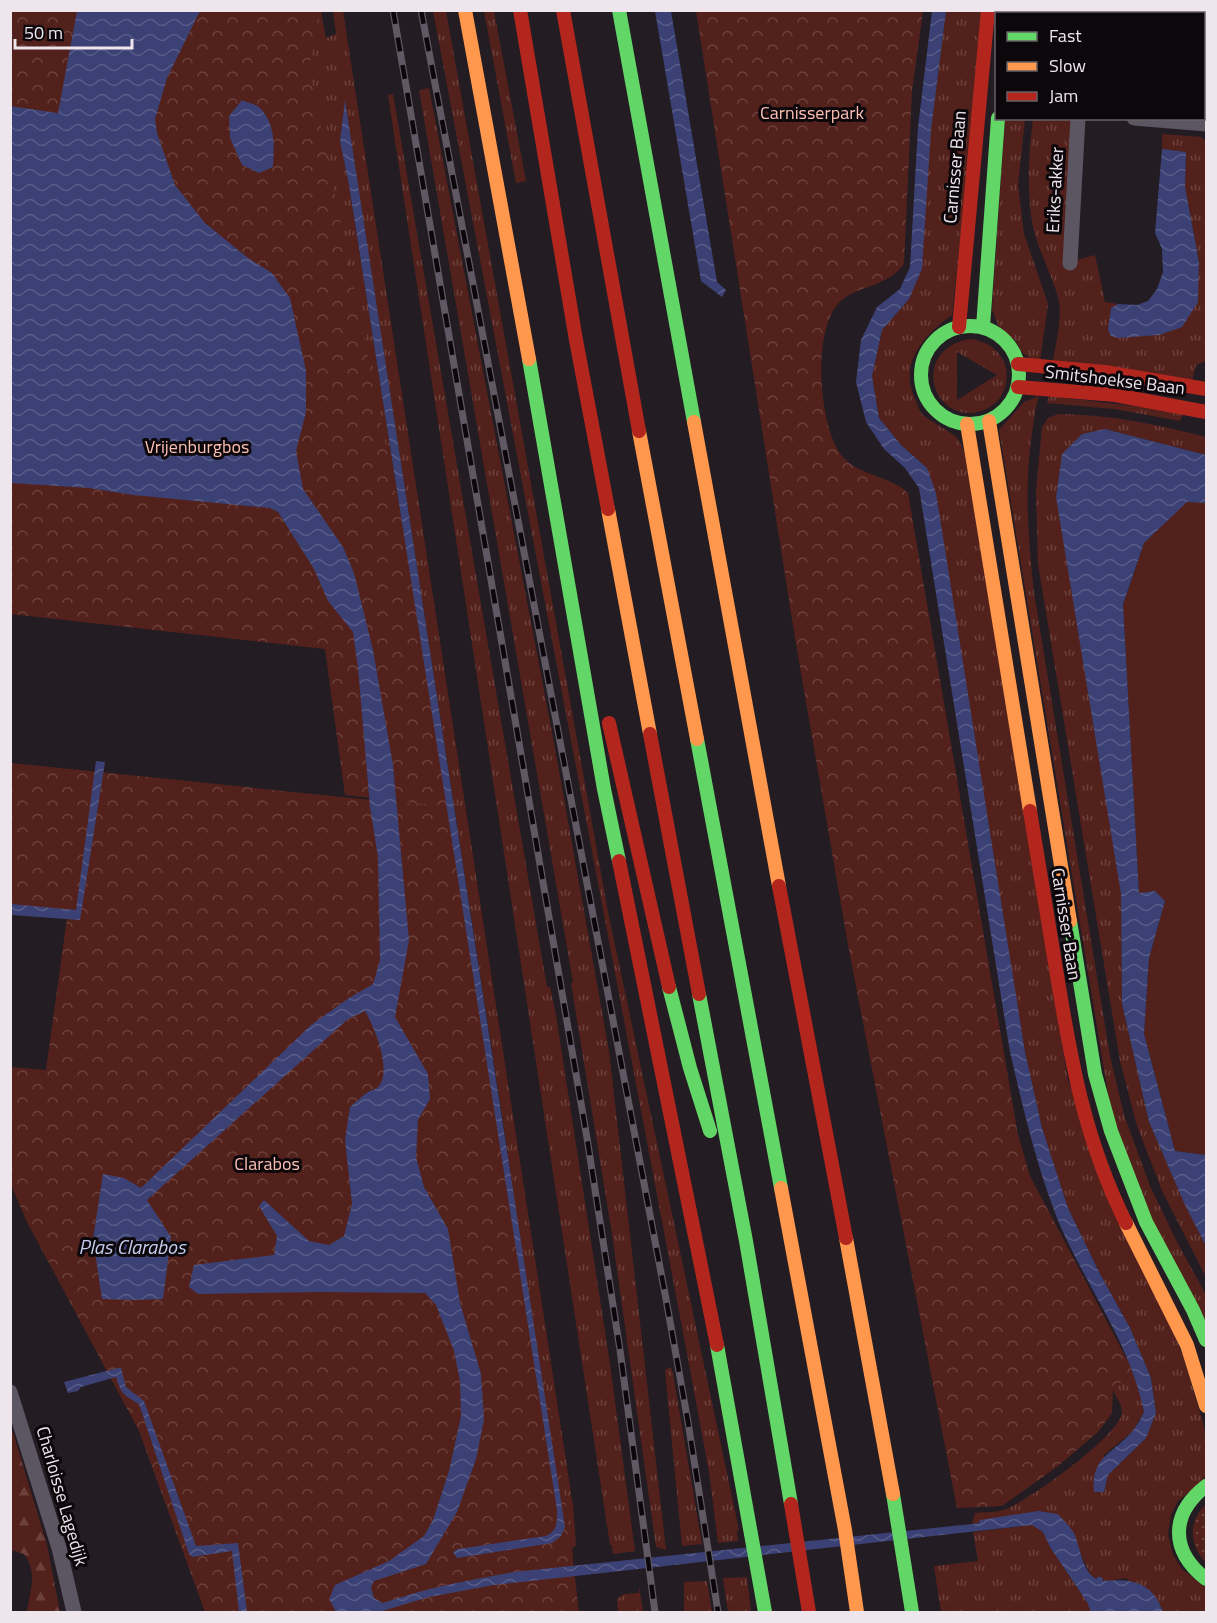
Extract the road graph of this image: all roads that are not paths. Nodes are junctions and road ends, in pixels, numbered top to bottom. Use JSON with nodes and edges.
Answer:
{"nodes":[{"id":1,"x":465,"y":10,"type":"edge"},
{"id":2,"x":520,"y":10,"type":"edge"},
{"id":3,"x":563,"y":10,"type":"edge"},
{"id":4,"x":619,"y":10,"type":"edge"},
{"id":5,"x":988,"y":10,"type":"edge"},
{"id":6,"x":998,"y":120,"type":"edge"},
{"id":7,"x":1078,"y":120,"type":"edge"},
{"id":8,"x":1158,"y":120,"type":"edge"},
{"id":9,"x":1206,"y":124,"type":"edge"},
{"id":10,"x":1070,"y":263,"type":"dead end"},
{"id":11,"x":959,"y":327,"type":"junction"},
{"id":12,"x":982,"y":327,"type":"junction"},
{"id":13,"x":1018,"y":364,"type":"junction"},
{"id":14,"x":1018,"y":387,"type":"junction"},
{"id":15,"x":1206,"y":388,"type":"edge"},
{"id":16,"x":1206,"y":412,"type":"edge"},
{"id":17,"x":989,"y":421,"type":"junction"},
{"id":18,"x":967,"y":424,"type":"junction"},
{"id":19,"x":564,"y":552,"type":"junction"},
{"id":20,"x":746,"y":1241,"type":"junction"},
{"id":21,"x":1206,"y":1340,"type":"edge"},
{"id":22,"x":10,"y":1392,"type":"edge"},
{"id":23,"x":1206,"y":1406,"type":"edge"},
{"id":24,"x":1206,"y":1486,"type":"edge"},
{"id":25,"x":1206,"y":1579,"type":"edge"},
{"id":26,"x":74,"y":1612,"type":"edge"},
{"id":27,"x":765,"y":1612,"type":"edge"},
{"id":28,"x":809,"y":1612,"type":"edge"},
{"id":29,"x":857,"y":1612,"type":"edge"},
{"id":30,"x":912,"y":1612,"type":"edge"}],
"edges":[{"from":1,"to":19,"type":"main road"},
{"from":2,"to":20,"type":"main road"},
{"from":3,"to":29,"type":"main road"},
{"from":4,"to":30,"type":"main road"},
{"from":5,"to":11,"type":"main road","name":"Carnisser Baan"},
{"from":6,"to":12,"type":"main road"},
{"from":7,"to":10,"type":"street","name":"Eriks-akker"},
{"from":8,"to":9,"type":"street"},
{"from":11,"to":12,"type":"main road"},
{"from":11,"to":18,"type":"main road"},
{"from":12,"to":13,"type":"main road"},
{"from":13,"to":14,"type":"main road"},
{"from":13,"to":15,"type":"main road","name":"Smitshoekse Baan"},
{"from":14,"to":16,"type":"main road","name":"Smitshoekse Baan"},
{"from":14,"to":17,"type":"main road"},
{"from":17,"to":18,"type":"main road"},
{"from":17,"to":21,"type":"main road","name":"Carnisser Baan"},
{"from":18,"to":23,"type":"main road","name":"Carnisser Baan"},
{"from":19,"to":20,"type":"main road"},
{"from":19,"to":27,"type":"main road"},
{"from":20,"to":28,"type":"main road"},
{"from":22,"to":26,"type":"street","name":"Charloisse Lagedijk"},
{"from":24,"to":25,"type":"main road"}]}
